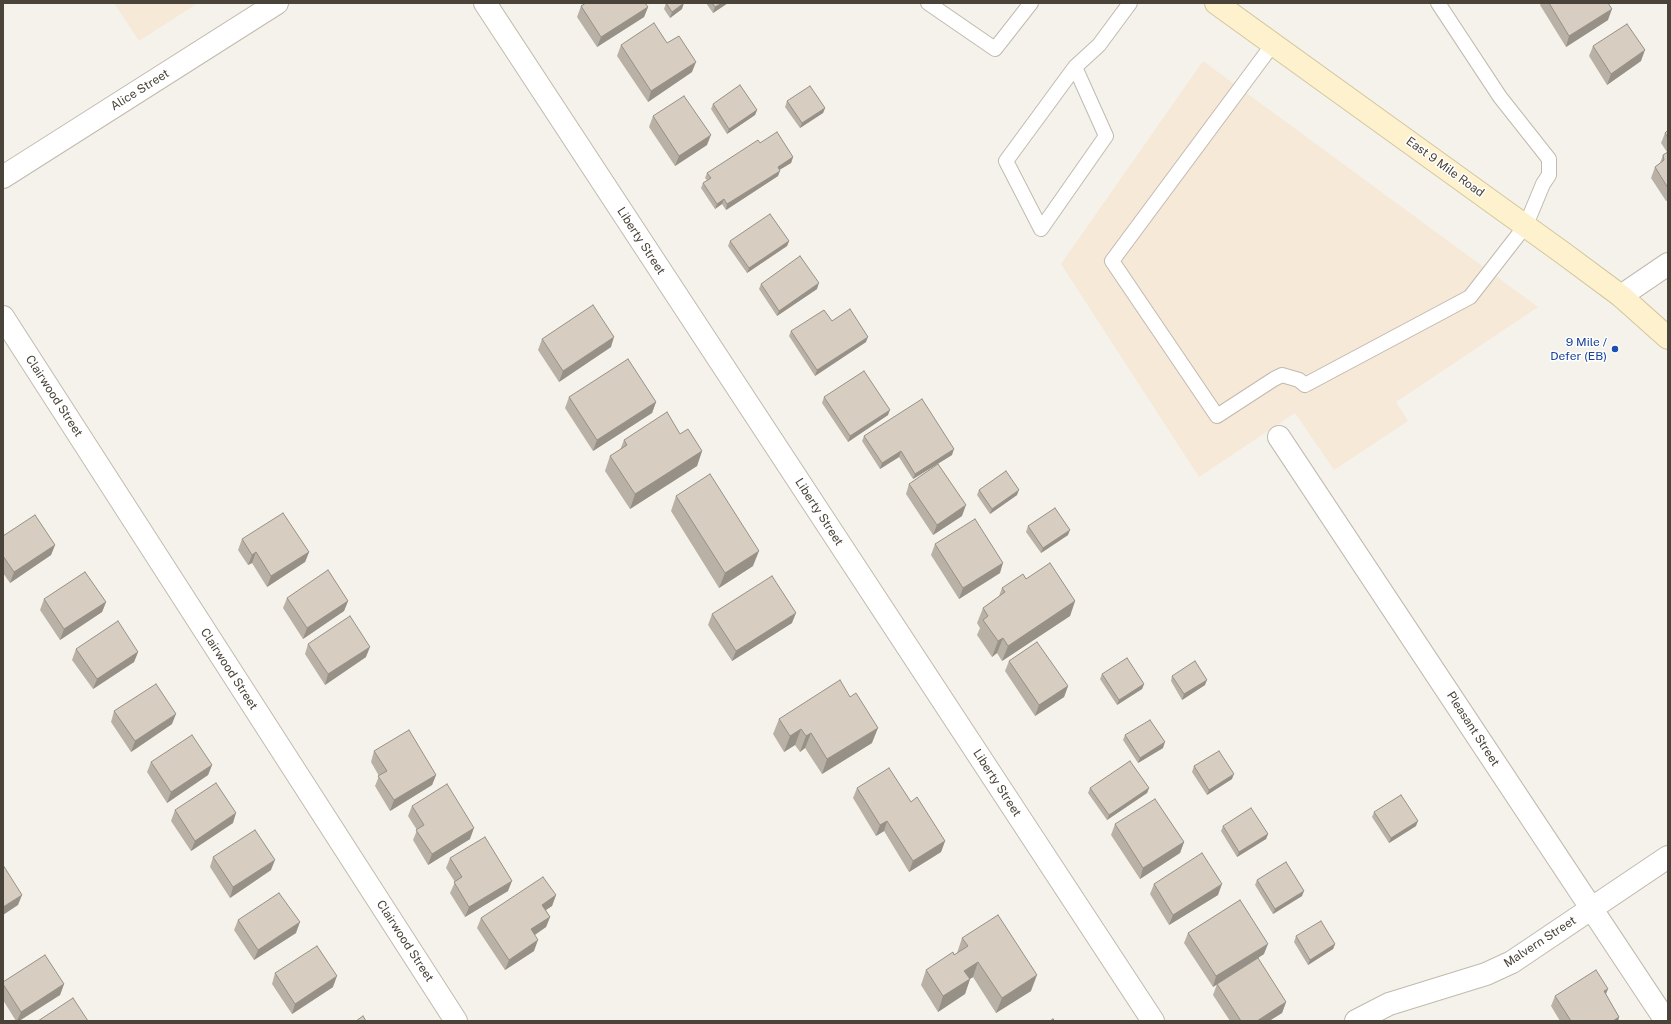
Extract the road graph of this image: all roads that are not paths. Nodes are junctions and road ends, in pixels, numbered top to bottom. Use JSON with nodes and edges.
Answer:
{"nodes":[{"id":1,"x":277,"y":3,"type":"edge"},
{"id":2,"x":485,"y":3,"type":"edge"},
{"id":3,"x":928,"y":3,"type":"edge"},
{"id":4,"x":1032,"y":3,"type":"edge"},
{"id":5,"x":1130,"y":3,"type":"edge"},
{"id":6,"x":1216,"y":3,"type":"edge"},
{"id":7,"x":1438,"y":3,"type":"edge"},
{"id":8,"x":1272,"y":44,"type":"junction"},
{"id":9,"x":1075,"y":67,"type":"junction"},
{"id":10,"x":3,"y":177,"type":"edge"},
{"id":11,"x":1526,"y":225,"type":"junction"},
{"id":12,"x":1668,"y":264,"type":"edge"},
{"id":13,"x":1621,"y":296,"type":"junction"},
{"id":14,"x":3,"y":317,"type":"edge"},
{"id":15,"x":1668,"y":338,"type":"edge"},
{"id":16,"x":1279,"y":437,"type":"dead end"},
{"id":17,"x":1668,"y":857,"type":"edge"},
{"id":18,"x":1591,"y":908,"type":"junction"},
{"id":19,"x":456,"y":1021,"type":"edge"},
{"id":20,"x":1153,"y":1021,"type":"edge"},
{"id":21,"x":1356,"y":1021,"type":"edge"},
{"id":22,"x":1666,"y":1021,"type":"edge"}],
"edges":[{"from":1,"to":10,"type":"street","name":"Alice Street"},
{"from":2,"to":20,"type":"street","name":"Liberty Street"},
{"from":3,"to":4,"type":"lane"},
{"from":5,"to":9,"type":"lane"},
{"from":6,"to":8,"type":"main road","name":"East 9 Mile Road"},
{"from":7,"to":11,"type":"lane"},
{"from":8,"to":11,"type":"main road","name":"East 9 Mile Road"},
{"from":8,"to":11,"type":"lane"},
{"from":9,"to":9,"type":"lane"},
{"from":11,"to":13,"type":"main road","name":"East 9 Mile Road"},
{"from":12,"to":13,"type":"street"},
{"from":13,"to":15,"type":"main road","name":"East 9 Mile Road"},
{"from":14,"to":19,"type":"street","name":"Clairwood Street"},
{"from":16,"to":18,"type":"street","name":"Pleasant Street"},
{"from":17,"to":18,"type":"street","name":"Malvern Street"},
{"from":18,"to":21,"type":"street","name":"Malvern Street"},
{"from":18,"to":22,"type":"street","name":"Pleasant Street"}]}
